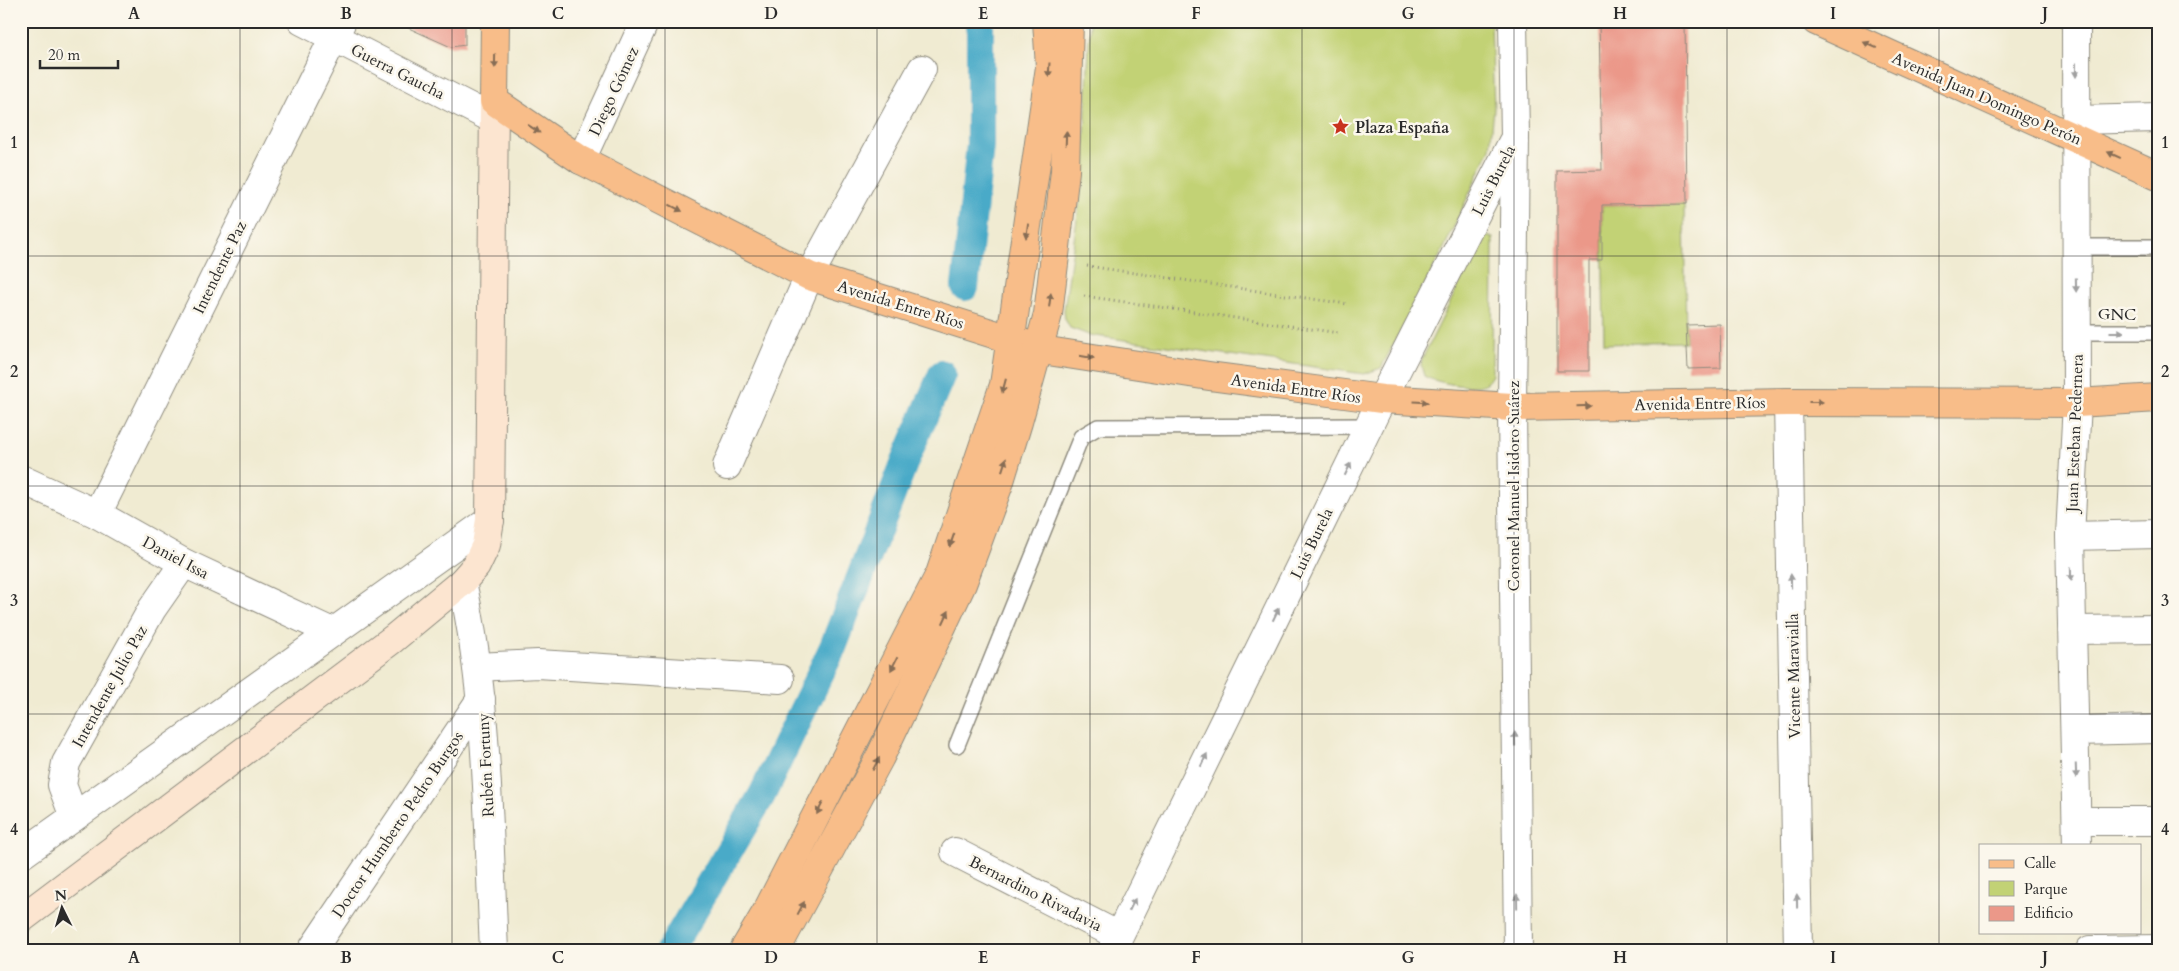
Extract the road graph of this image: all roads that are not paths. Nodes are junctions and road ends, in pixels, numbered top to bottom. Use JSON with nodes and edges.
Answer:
{"nodes":[{"id":1,"x":302,"y":21,"type":"edge"},
{"id":2,"x":495,"y":21,"type":"edge"},
{"id":3,"x":645,"y":21,"type":"edge"},
{"id":4,"x":1048,"y":21,"type":"edge"},
{"id":5,"x":1069,"y":21,"type":"edge"},
{"id":6,"x":1513,"y":21,"type":"edge"},
{"id":7,"x":1816,"y":21,"type":"edge"},
{"id":8,"x":2076,"y":21,"type":"edge"},
{"id":9,"x":338,"y":29,"type":"edge"},
{"id":10,"x":922,"y":69,"type":"dead end"},
{"id":11,"x":494,"y":111,"type":"junction"},
{"id":12,"x":2158,"y":118,"type":"edge"},
{"id":13,"x":2076,"y":129,"type":"junction"},
{"id":14,"x":1514,"y":137,"type":"junction"},
{"id":15,"x":581,"y":160,"type":"junction"},
{"id":16,"x":2158,"y":176,"type":"edge"},
{"id":17,"x":2076,"y":247,"type":"junction"},
{"id":18,"x":2158,"y":247,"type":"edge"},
{"id":19,"x":809,"y":276,"type":"junction"},
{"id":20,"x":2077,"y":332,"type":"junction"},
{"id":21,"x":2158,"y":332,"type":"edge"},
{"id":22,"x":1012,"y":338,"type":"junction"},
{"id":23,"x":1039,"y":348,"type":"junction"},
{"id":24,"x":2158,"y":398,"type":"edge"},
{"id":25,"x":1382,"y":399,"type":"junction"},
{"id":26,"x":1788,"y":402,"type":"junction"},
{"id":27,"x":2077,"y":403,"type":"junction"},
{"id":28,"x":1512,"y":407,"type":"junction"},
{"id":29,"x":1369,"y":426,"type":"junction"},
{"id":30,"x":727,"y":466,"type":"dead end"},
{"id":31,"x":21,"y":480,"type":"edge"},
{"id":32,"x":98,"y":514,"type":"junction"},
{"id":33,"x":490,"y":520,"type":"junction"},
{"id":34,"x":2158,"y":534,"type":"edge"},
{"id":35,"x":2070,"y":536,"type":"junction"},
{"id":36,"x":184,"y":563,"type":"junction"},
{"id":37,"x":462,"y":582,"type":"junction"},
{"id":38,"x":2158,"y":629,"type":"edge"},
{"id":39,"x":2072,"y":630,"type":"junction"},
{"id":40,"x":332,"y":632,"type":"junction"},
{"id":41,"x":477,"y":667,"type":"junction"},
{"id":42,"x":780,"y":678,"type":"dead end"},
{"id":43,"x":481,"y":699,"type":"junction"},
{"id":44,"x":2158,"y":729,"type":"edge"},
{"id":45,"x":2075,"y":731,"type":"junction"},
{"id":46,"x":956,"y":746,"type":"dead end"},
{"id":47,"x":74,"y":817,"type":"junction"},
{"id":48,"x":2158,"y":821,"type":"edge"},
{"id":49,"x":2077,"y":833,"type":"edge"},
{"id":50,"x":26,"y":846,"type":"edge"},
{"id":51,"x":955,"y":852,"type":"dead end"},
{"id":52,"x":21,"y":919,"type":"edge"},
{"id":53,"x":2076,"y":934,"type":"edge"},
{"id":54,"x":1114,"y":942,"type":"edge"},
{"id":55,"x":2158,"y":949,"type":"edge"},
{"id":56,"x":312,"y":950,"type":"edge"},
{"id":57,"x":494,"y":950,"type":"edge"},
{"id":58,"x":744,"y":950,"type":"edge"},
{"id":59,"x":776,"y":950,"type":"edge"},
{"id":60,"x":1518,"y":950,"type":"edge"},
{"id":61,"x":1798,"y":950,"type":"edge"},
{"id":62,"x":2076,"y":950,"type":"edge"},
{"id":63,"x":2090,"y":950,"type":"edge"}],
"edges":[{"from":1,"to":9,"type":"street","name":"Guerra Gaucha"},
{"from":2,"to":11,"type":"main road","one_way":true},
{"from":3,"to":15,"type":"street","name":"Diego Gómez"},
{"from":4,"to":22,"type":"main road","one_way":true},
{"from":23,"to":5,"type":"main road","one_way":true},
{"from":6,"to":14,"type":"street","name":"Coronel Manuel Isidoro Suárez"},
{"from":13,"to":7,"type":"main road","name":"Avenida Juan Domingo Perón","one_way":true},
{"from":8,"to":13,"type":"street","name":"Juan Esteban Pedernera","one_way":true},
{"from":9,"to":11,"type":"street","name":"Guerra Gaucha"},
{"from":9,"to":32,"type":"street","name":"Intendente Paz"},
{"from":10,"to":19,"type":"street"},
{"from":11,"to":15,"type":"main road","name":"Avenida Entre Ríos","one_way":true},
{"from":11,"to":33,"type":"main road"},
{"from":12,"to":13,"type":"street"},
{"from":16,"to":13,"type":"main road","name":"Avenida Juan Domingo Perón","one_way":true},
{"from":13,"to":17,"type":"street","name":"Juan Esteban Pedernera"},
{"from":14,"to":25,"type":"street","name":"Luis Burela"},
{"from":14,"to":28,"type":"street","name":"Coronel Manuel Isidoro Suárez"},
{"from":15,"to":19,"type":"main road","name":"Avenida Entre Ríos","one_way":true},
{"from":17,"to":18,"type":"lane"},
{"from":17,"to":20,"type":"street","name":"Juan Esteban Pedernera","one_way":true},
{"from":19,"to":22,"type":"main road","name":"Avenida Entre Ríos"},
{"from":19,"to":30,"type":"street"},
{"from":20,"to":21,"type":"lane","name":"GNC","one_way":true},
{"from":20,"to":27,"type":"street","name":"Juan Esteban Pedernera"},
{"from":22,"to":23,"type":"main road","name":"Avenida Entre Ríos"},
{"from":22,"to":58,"type":"main road","one_way":true},
{"from":23,"to":25,"type":"main road","name":"Avenida Entre Ríos","one_way":true},
{"from":59,"to":23,"type":"main road","one_way":true},
{"from":24,"to":27,"type":"main road","name":"Avenida Entre Ríos"},
{"from":25,"to":28,"type":"main road","name":"Avenida Entre Ríos","one_way":true},
{"from":25,"to":29,"type":"street","name":"Luis Burela"},
{"from":26,"to":27,"type":"main road","name":"Avenida Entre Ríos","one_way":true},
{"from":28,"to":26,"type":"main road","name":"Avenida Entre Ríos","one_way":true},
{"from":61,"to":26,"type":"street","name":"Vicente Maravialla","one_way":true},
{"from":27,"to":35,"type":"street","name":"Juan Esteban Pedernera"},
{"from":60,"to":28,"type":"street","name":"Coronel Manuel Isidoro Suárez","one_way":true},
{"from":29,"to":46,"type":"lane"},
{"from":54,"to":29,"type":"street","name":"Luis Burela","one_way":true},
{"from":31,"to":32,"type":"street","name":"Daniel Issa"},
{"from":32,"to":36,"type":"street","name":"Daniel Issa"},
{"from":33,"to":37,"type":"main road"},
{"from":33,"to":40,"type":"street"},
{"from":34,"to":35,"type":"street"},
{"from":35,"to":39,"type":"street","name":"Juan Esteban Pedernera","one_way":true},
{"from":36,"to":40,"type":"street","name":"Daniel Issa"},
{"from":36,"to":47,"type":"street","name":"Intendente Julio Paz"},
{"from":37,"to":41,"type":"street","name":"Rubén Fortuny"},
{"from":37,"to":52,"type":"main road"},
{"from":38,"to":39,"type":"street"},
{"from":39,"to":45,"type":"street","name":"Juan Esteban Pedernera"},
{"from":40,"to":47,"type":"street"},
{"from":41,"to":42,"type":"street"},
{"from":41,"to":43,"type":"street","name":"Rubén Fortuny"},
{"from":43,"to":56,"type":"street","name":"Doctor Humberto Pedro Burgos"},
{"from":43,"to":57,"type":"street","name":"Rubén Fortuny"},
{"from":44,"to":45,"type":"street"},
{"from":45,"to":49,"type":"street","name":"Juan Esteban Pedernera","one_way":true},
{"from":47,"to":50,"type":"street"},
{"from":48,"to":49,"type":"street"},
{"from":51,"to":54,"type":"street","name":"Bernardino Rivadavia"},
{"from":53,"to":62,"type":"street"},
{"from":55,"to":63,"type":"street"}]}
